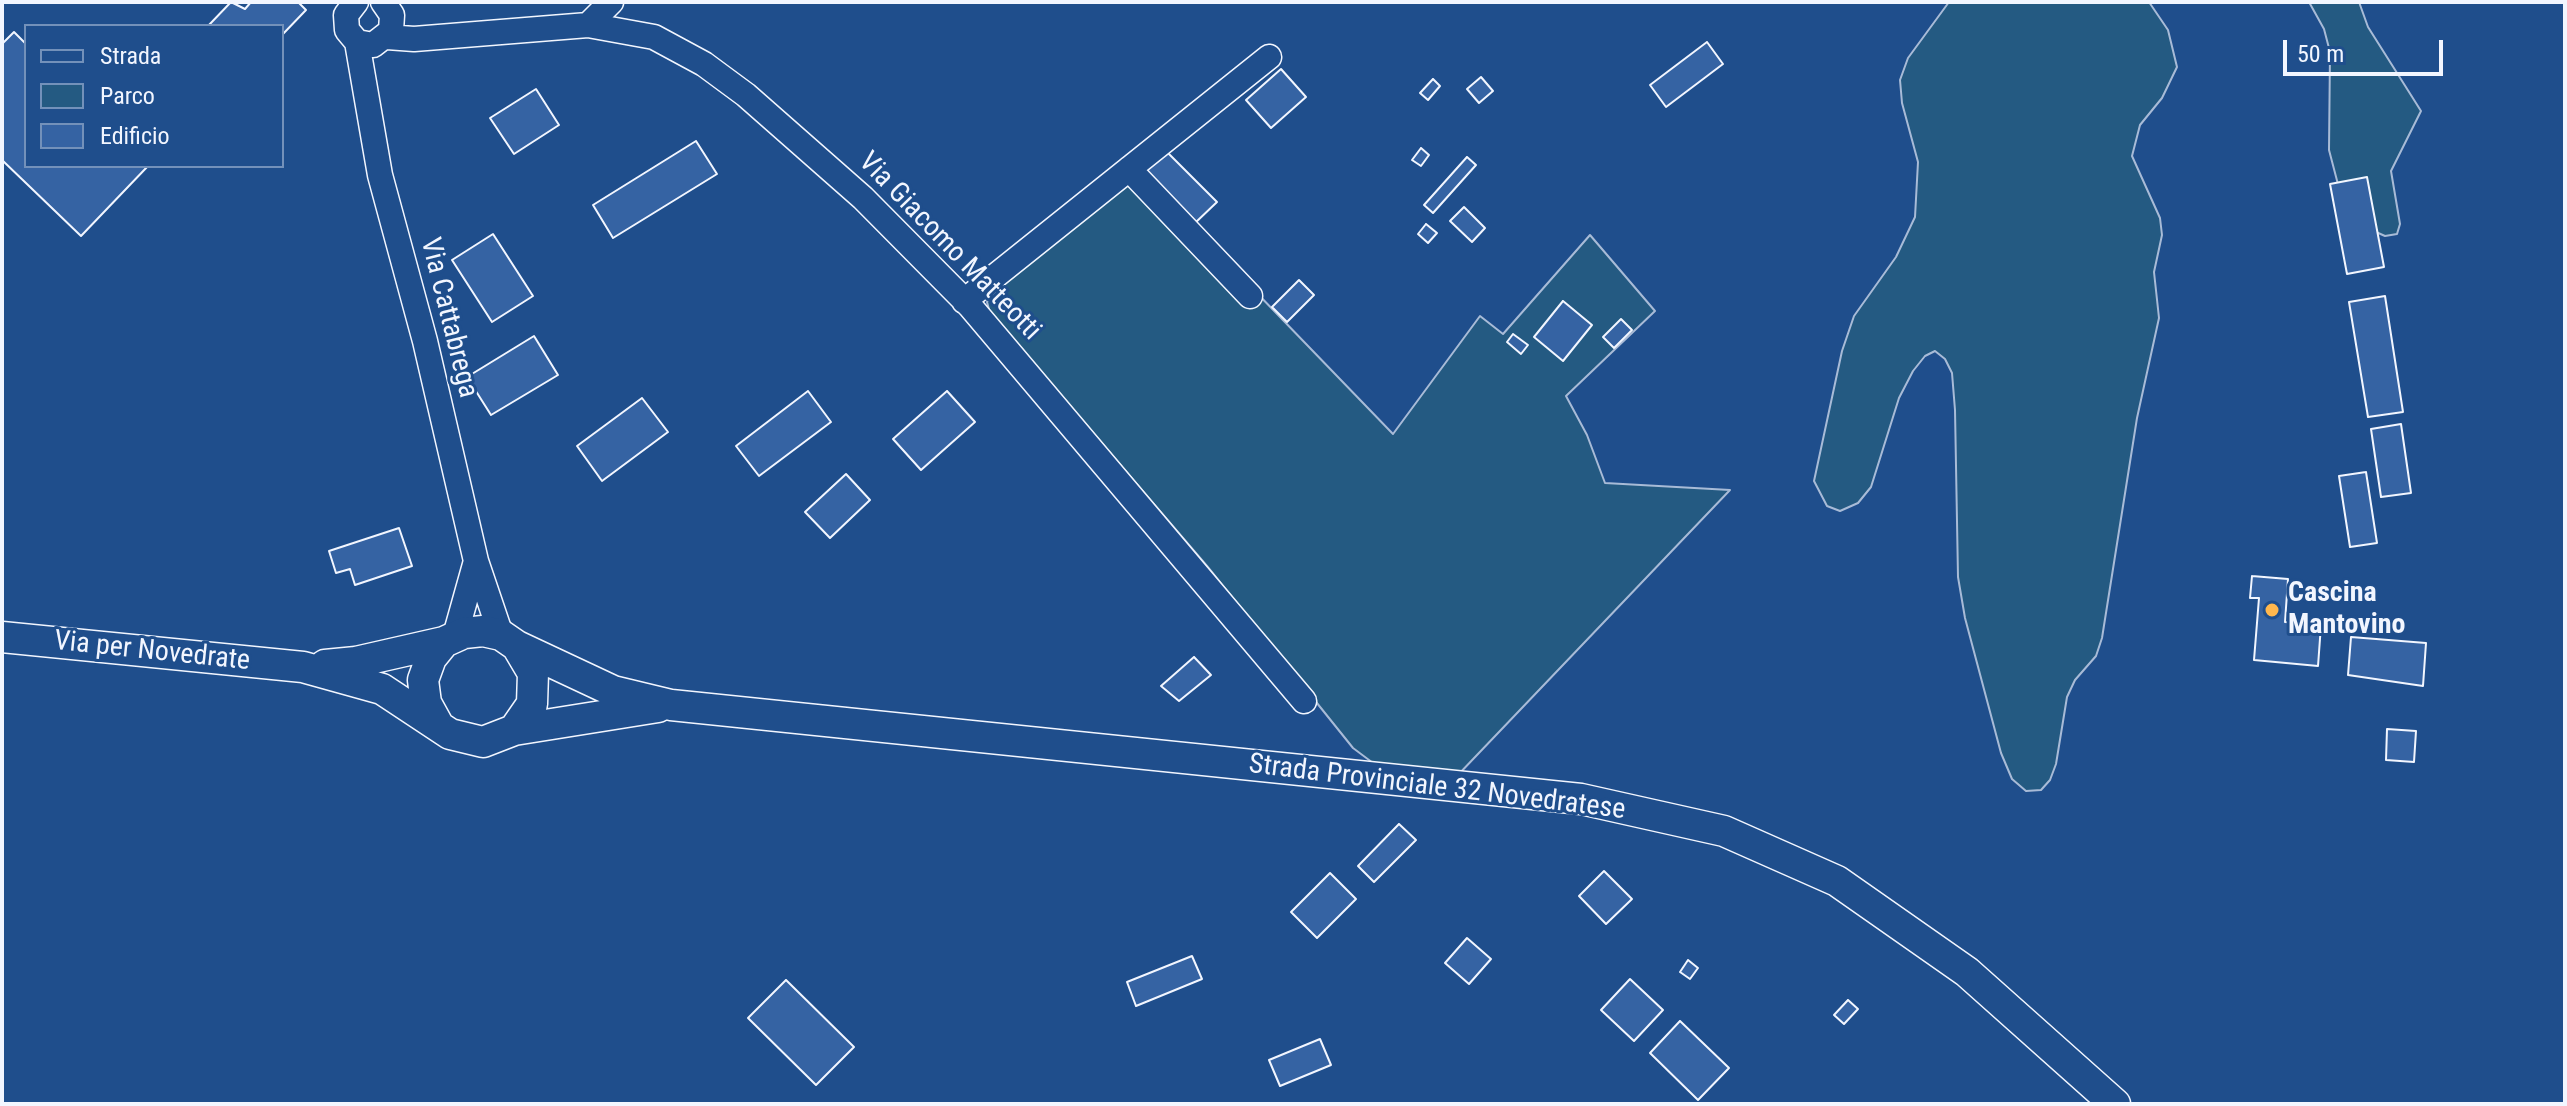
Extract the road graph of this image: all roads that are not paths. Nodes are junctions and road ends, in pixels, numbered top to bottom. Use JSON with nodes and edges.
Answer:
{"nodes":[{"id":1,"x":611,"y":2,"type":"edge"},
{"id":2,"x":367,"y":21,"type":"edge"},
{"id":3,"x":588,"y":25,"type":"junction"},
{"id":4,"x":1269,"y":57,"type":"dead end"},
{"id":5,"x":1129,"y":169,"type":"junction"},
{"id":6,"x":1250,"y":296,"type":"dead end"},
{"id":7,"x":964,"y":301,"type":"junction"},
{"id":8,"x":476,"y":561,"type":"junction"},
{"id":9,"x":2,"y":637,"type":"edge"},
{"id":10,"x":450,"y":639,"type":"junction"},
{"id":11,"x":509,"y":640,"type":"junction"},
{"id":12,"x":303,"y":667,"type":"junction"},
{"id":13,"x":1304,"y":701,"type":"dead end"},
{"id":14,"x":671,"y":705,"type":"junction"},
{"id":15,"x":437,"y":723,"type":"junction"},
{"id":16,"x":514,"y":730,"type":"junction"},
{"id":17,"x":2115,"y":1104,"type":"edge"}],
"edges":[{"from":1,"to":3,"type":"street"},
{"from":2,"to":3,"type":"street","name":"Via Giacomo Matteotti"},
{"from":2,"to":8,"type":"street","name":"Via Cattabrega"},
{"from":3,"to":7,"type":"street","name":"Via Giacomo Matteotti"},
{"from":4,"to":5,"type":"street"},
{"from":5,"to":6,"type":"street"},
{"from":5,"to":7,"type":"street"},
{"from":7,"to":13,"type":"street","name":"Via Giacomo Matteotti"},
{"from":8,"to":10,"type":"street","name":"Via Cattabrega"},
{"from":8,"to":11,"type":"street","name":"Via Cattabrega"},
{"from":9,"to":12,"type":"main road","name":"Via per Novedrate"},
{"from":10,"to":11,"type":"main road"},
{"from":10,"to":12,"type":"main road","name":"Via per Novedrate"},
{"from":10,"to":15,"type":"main road"},
{"from":11,"to":14,"type":"main road","name":"Strada Provinciale 32 Novedratese"},
{"from":11,"to":16,"type":"main road"},
{"from":12,"to":15,"type":"main road","name":"Via per Novedrate"},
{"from":14,"to":16,"type":"main road","name":"Strada Provinciale 32 Novedratese"},
{"from":14,"to":17,"type":"main road","name":"Strada Provinciale 32 Novedratese"},
{"from":15,"to":16,"type":"main road","name":"Via per Novedrate"}]}
